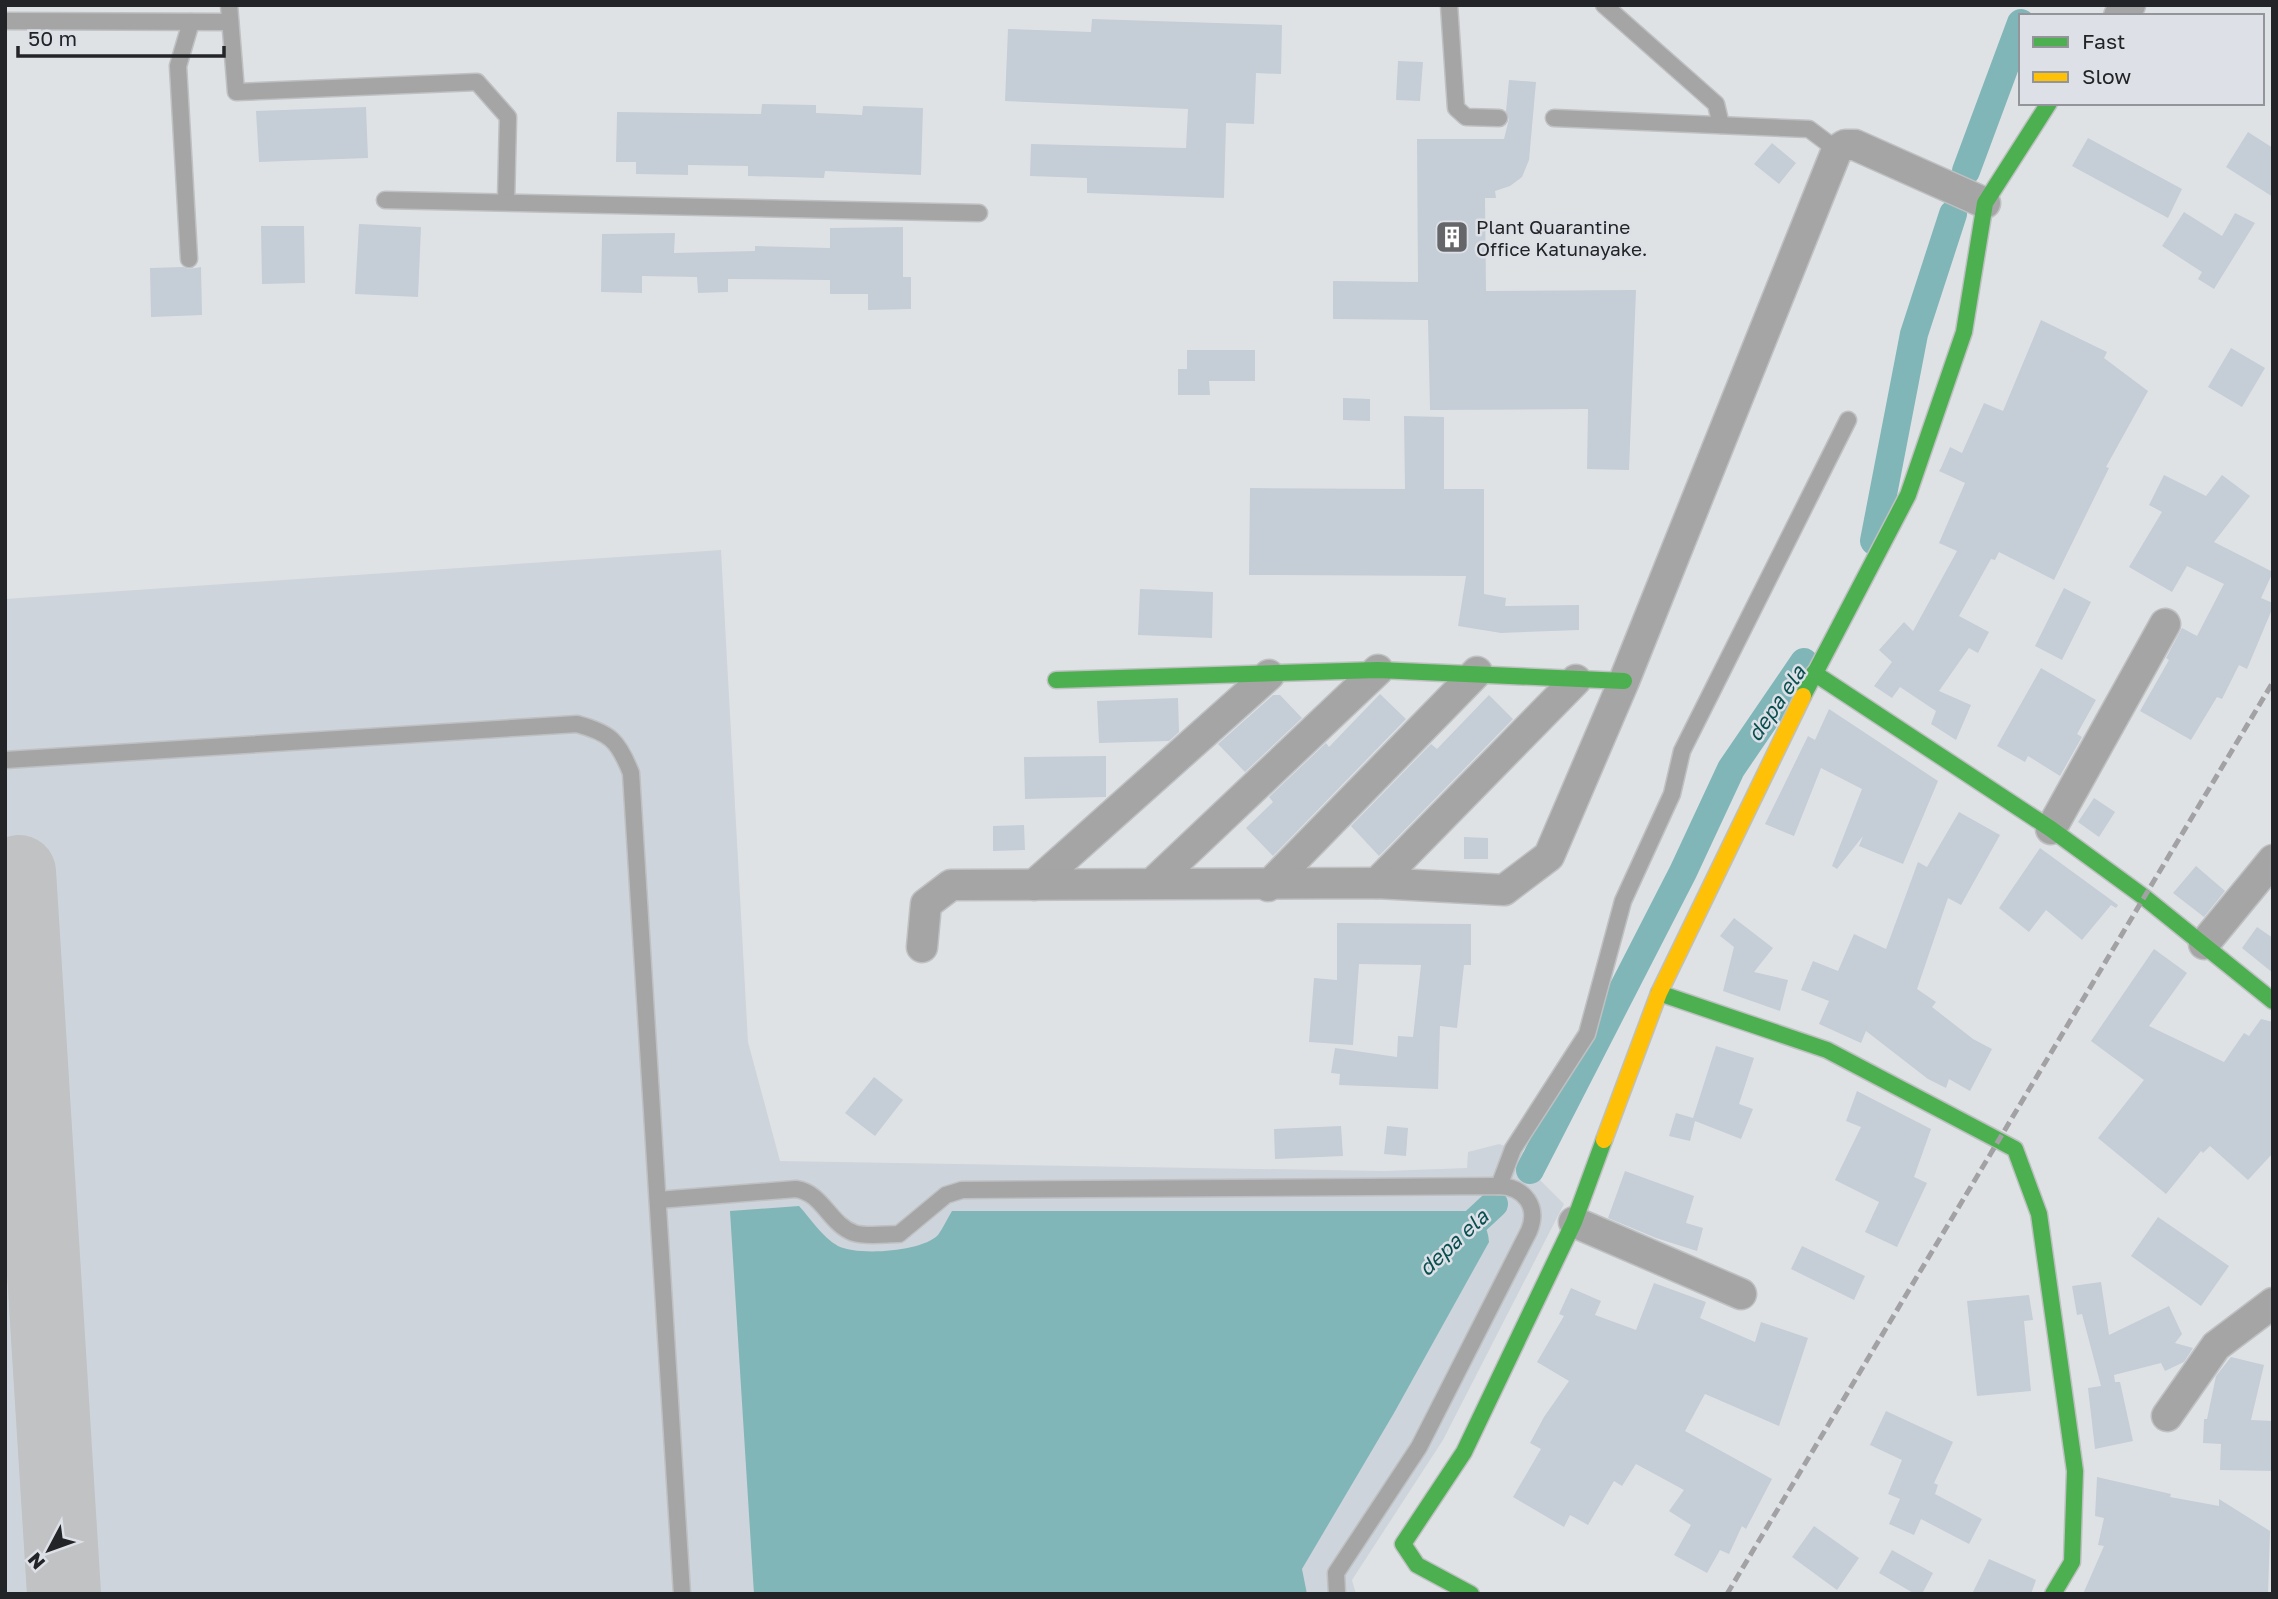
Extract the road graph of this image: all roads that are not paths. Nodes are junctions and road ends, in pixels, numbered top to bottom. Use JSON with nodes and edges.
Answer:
{"nodes":[{"id":1,"x":1449,"y":5,"type":"edge"},
{"id":2,"x":1604,"y":5,"type":"edge"},
{"id":3,"x":229,"y":14,"type":"edge"},
{"id":4,"x":5,"y":21,"type":"edge"},
{"id":5,"x":191,"y":22,"type":"junction"},
{"id":6,"x":2048,"y":105,"type":"edge"},
{"id":7,"x":1499,"y":118,"type":"dead end"},
{"id":8,"x":1554,"y":118,"type":"dead end"},
{"id":9,"x":1721,"y":125,"type":"junction"},
{"id":10,"x":1837,"y":150,"type":"junction"},
{"id":11,"x":385,"y":200,"type":"dead end"},
{"id":12,"x":506,"y":202,"type":"junction"},
{"id":13,"x":1985,"y":203,"type":"junction"},
{"id":14,"x":979,"y":213,"type":"dead end"},
{"id":15,"x":188,"y":259,"type":"dead end"},
{"id":16,"x":1848,"y":420,"type":"dead end"},
{"id":17,"x":2165,"y":624,"type":"dead end"},
{"id":18,"x":1378,"y":670,"type":"junction"},
{"id":19,"x":1477,"y":672,"type":"junction"},
{"id":20,"x":1814,"y":673,"type":"junction"},
{"id":21,"x":1269,"y":675,"type":"junction"},
{"id":22,"x":1056,"y":680,"type":"dead end"},
{"id":23,"x":1576,"y":680,"type":"junction"},
{"id":24,"x":1625,"y":681,"type":"junction"},
{"id":25,"x":5,"y":760,"type":"edge"},
{"id":26,"x":2051,"y":829,"type":"junction"},
{"id":27,"x":2273,"y":860,"type":"edge"},
{"id":28,"x":1153,"y":883,"type":"junction"},
{"id":29,"x":1377,"y":883,"type":"junction"},
{"id":30,"x":1034,"y":885,"type":"junction"},
{"id":31,"x":1268,"y":886,"type":"junction"},
{"id":32,"x":2204,"y":944,"type":"junction"},
{"id":33,"x":922,"y":947,"type":"dead end"},
{"id":34,"x":1659,"y":993,"type":"junction"},
{"id":35,"x":2273,"y":1001,"type":"edge"},
{"id":36,"x":1499,"y":1186,"type":"junction"},
{"id":37,"x":658,"y":1199,"type":"junction"},
{"id":38,"x":1574,"y":1222,"type":"junction"},
{"id":39,"x":1741,"y":1294,"type":"dead end"},
{"id":40,"x":2273,"y":1303,"type":"edge"},
{"id":41,"x":2167,"y":1416,"type":"dead end"},
{"id":42,"x":682,"y":1594,"type":"edge"},
{"id":43,"x":1337,"y":1594,"type":"edge"},
{"id":44,"x":1471,"y":1594,"type":"edge"},
{"id":45,"x":2053,"y":1594,"type":"edge"}],
"edges":[{"from":1,"to":7,"type":"lane"},
{"from":2,"to":9,"type":"lane"},
{"from":3,"to":5,"type":"lane"},
{"from":3,"to":12,"type":"lane"},
{"from":4,"to":5,"type":"lane"},
{"from":5,"to":15,"type":"lane"},
{"from":6,"to":13,"type":"street"},
{"from":8,"to":9,"type":"lane"},
{"from":9,"to":10,"type":"lane"},
{"from":10,"to":13,"type":"street"},
{"from":10,"to":24,"type":"street"},
{"from":11,"to":12,"type":"lane"},
{"from":12,"to":14,"type":"lane"},
{"from":13,"to":20,"type":"street"},
{"from":16,"to":36,"type":"lane"},
{"from":17,"to":26,"type":"street"},
{"from":18,"to":19,"type":"street"},
{"from":18,"to":21,"type":"street"},
{"from":18,"to":28,"type":"street"},
{"from":19,"to":23,"type":"street"},
{"from":19,"to":31,"type":"street"},
{"from":20,"to":26,"type":"street"},
{"from":20,"to":34,"type":"street"},
{"from":21,"to":22,"type":"street"},
{"from":21,"to":30,"type":"street"},
{"from":23,"to":24,"type":"street"},
{"from":23,"to":29,"type":"street"},
{"from":24,"to":29,"type":"street"},
{"from":25,"to":37,"type":"lane"},
{"from":26,"to":32,"type":"street"},
{"from":27,"to":32,"type":"street"},
{"from":28,"to":30,"type":"street"},
{"from":28,"to":31,"type":"street"},
{"from":29,"to":31,"type":"street"},
{"from":30,"to":33,"type":"street"},
{"from":32,"to":35,"type":"street"},
{"from":34,"to":38,"type":"street"},
{"from":34,"to":45,"type":"street"},
{"from":36,"to":37,"type":"lane"},
{"from":36,"to":43,"type":"lane"},
{"from":37,"to":42,"type":"lane"},
{"from":38,"to":39,"type":"street"},
{"from":38,"to":44,"type":"street"},
{"from":40,"to":41,"type":"street"}]}
